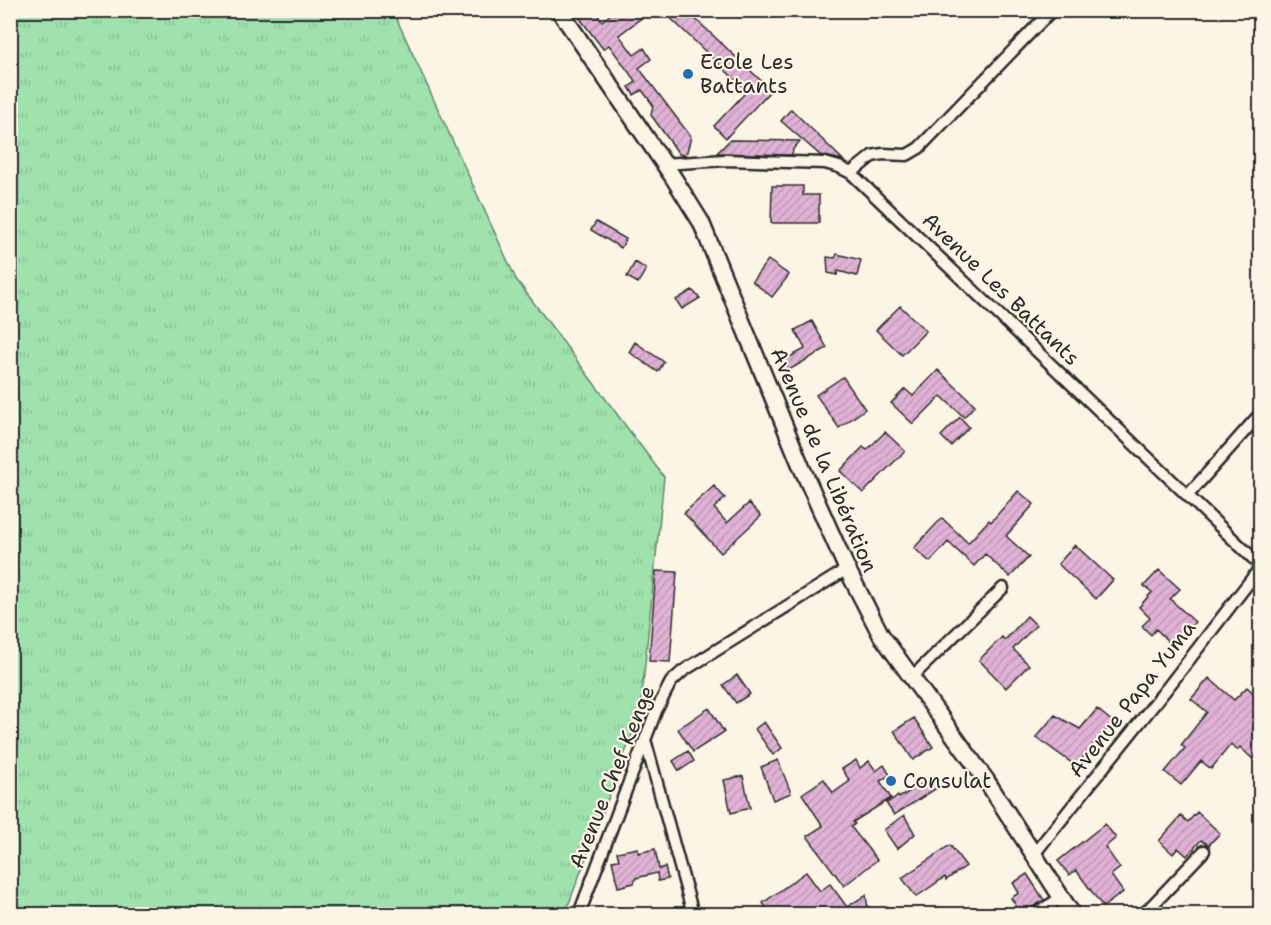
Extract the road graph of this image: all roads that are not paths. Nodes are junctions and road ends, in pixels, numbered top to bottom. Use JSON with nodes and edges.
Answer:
{"nodes":[{"id":1,"x":559,"y":10,"type":"edge"},
{"id":2,"x":1052,"y":10,"type":"edge"},
{"id":3,"x":664,"y":164,"type":"junction"},
{"id":4,"x":851,"y":173,"type":"junction"},
{"id":5,"x":1260,"y":414,"type":"edge"},
{"id":6,"x":1188,"y":495,"type":"junction"},
{"id":7,"x":1260,"y":566,"type":"edge"},
{"id":8,"x":847,"y":569,"type":"junction"},
{"id":9,"x":1003,"y":588,"type":"dead end"},
{"id":10,"x":911,"y":678,"type":"junction"},
{"id":11,"x":645,"y":743,"type":"junction"},
{"id":12,"x":1204,"y":850,"type":"dead end"},
{"id":13,"x":1034,"y":854,"type":"junction"},
{"id":14,"x":1060,"y":898,"type":"junction"},
{"id":15,"x":579,"y":915,"type":"edge"},
{"id":16,"x":693,"y":915,"type":"edge"},
{"id":17,"x":1035,"y":915,"type":"edge"},
{"id":18,"x":1072,"y":915,"type":"edge"},
{"id":19,"x":1144,"y":915,"type":"edge"}],
"edges":[{"from":1,"to":3,"type":"street","name":"Avenue de la Libération"},
{"from":2,"to":4,"type":"street"},
{"from":3,"to":4,"type":"street","name":"Avenue Les Battants"},
{"from":3,"to":8,"type":"street","name":"Avenue de la Libération"},
{"from":4,"to":6,"type":"street","name":"Avenue Les Battants"},
{"from":5,"to":6,"type":"street"},
{"from":6,"to":7,"type":"street","name":"Avenue Les Battants"},
{"from":7,"to":13,"type":"street","name":"Avenue Papa Yuma"},
{"from":8,"to":10,"type":"street","name":"Avenue de la Libération"},
{"from":8,"to":11,"type":"street","name":"Avenue Chef Kenge"},
{"from":9,"to":10,"type":"street"},
{"from":10,"to":13,"type":"street","name":"Avenue de la Libération"},
{"from":11,"to":15,"type":"street","name":"Avenue Chef Kenge"},
{"from":11,"to":16,"type":"street"},
{"from":12,"to":19,"type":"street"},
{"from":13,"to":14,"type":"street","name":"Avenue de la Libération"},
{"from":14,"to":17,"type":"street"},
{"from":14,"to":18,"type":"street","name":"Avenue de la Libération"}]}
